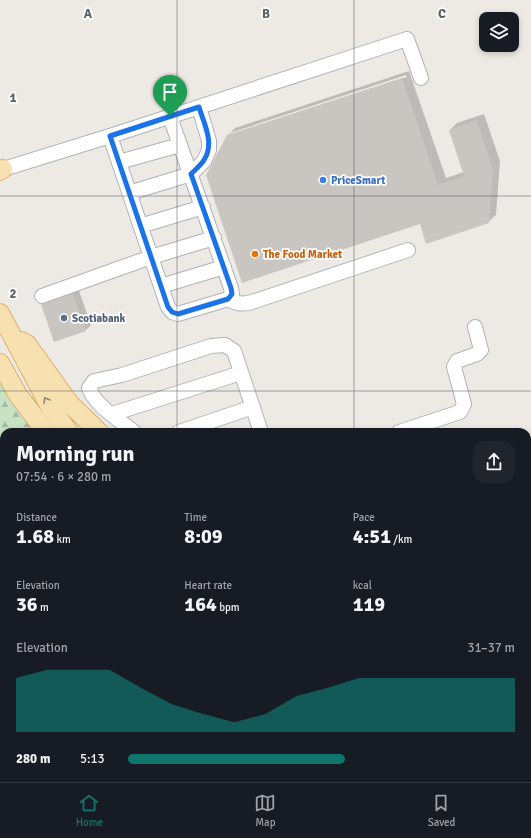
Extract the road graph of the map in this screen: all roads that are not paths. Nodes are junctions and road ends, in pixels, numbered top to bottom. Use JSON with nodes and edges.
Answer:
{"nodes":[{"id":1,"x":421,"y":78,"type":"dead end"},
{"id":2,"x":199,"y":107,"type":"junction"},
{"id":3,"x":170,"y":116,"type":"junction"},
{"id":4,"x":110,"y":136,"type":"junction"},
{"id":5,"x":180,"y":145,"type":"junction"},
{"id":6,"x":119,"y":162,"type":"junction"},
{"id":7,"x":1,"y":169,"type":"edge"},
{"id":8,"x":191,"y":174,"type":"junction"},
{"id":9,"x":129,"y":193,"type":"junction"},
{"id":10,"x":202,"y":207,"type":"junction"},
{"id":11,"x":140,"y":226,"type":"junction"},
{"id":12,"x":214,"y":238,"type":"junction"},
{"id":13,"x":408,"y":250,"type":"dead end"},
{"id":14,"x":151,"y":258,"type":"junction"},
{"id":15,"x":224,"y":267,"type":"junction"},
{"id":16,"x":161,"y":286,"type":"junction"},
{"id":17,"x":42,"y":296,"type":"dead end"},
{"id":18,"x":228,"y":299,"type":"junction"},
{"id":19,"x":0,"y":313,"type":"edge"},
{"id":20,"x":476,"y":327,"type":"dead end"},
{"id":21,"x":13,"y":338,"type":"junction"},
{"id":22,"x":0,"y":363,"type":"edge"},
{"id":23,"x":241,"y":373,"type":"junction"},
{"id":24,"x":253,"y":407,"type":"junction"},
{"id":25,"x":108,"y":411,"type":"junction"},
{"id":26,"x":85,"y":418,"type":"junction"},
{"id":27,"x":43,"y":428,"type":"edge"},
{"id":28,"x":66,"y":428,"type":"edge"},
{"id":29,"x":96,"y":428,"type":"edge"},
{"id":30,"x":129,"y":428,"type":"edge"},
{"id":31,"x":191,"y":428,"type":"edge"},
{"id":32,"x":260,"y":428,"type":"edge"},
{"id":33,"x":411,"y":428,"type":"edge"}],
"edges":[{"from":1,"to":2,"type":"lane"},
{"from":2,"to":3,"type":"lane"},
{"from":2,"to":8,"type":"lane"},
{"from":3,"to":4,"type":"lane"},
{"from":3,"to":5,"type":"lane"},
{"from":4,"to":6,"type":"lane"},
{"from":4,"to":7,"type":"lane"},
{"from":5,"to":6,"type":"lane"},
{"from":5,"to":8,"type":"lane"},
{"from":6,"to":9,"type":"lane"},
{"from":8,"to":9,"type":"lane"},
{"from":8,"to":10,"type":"lane"},
{"from":9,"to":11,"type":"lane"},
{"from":10,"to":11,"type":"lane"},
{"from":10,"to":12,"type":"lane"},
{"from":11,"to":14,"type":"lane"},
{"from":12,"to":14,"type":"lane"},
{"from":12,"to":15,"type":"lane"},
{"from":13,"to":18,"type":"lane"},
{"from":14,"to":16,"type":"lane"},
{"from":14,"to":17,"type":"lane"},
{"from":15,"to":16,"type":"lane"},
{"from":15,"to":18,"type":"lane"},
{"from":16,"to":18,"type":"lane"},
{"from":19,"to":21,"type":"main road"},
{"from":20,"to":33,"type":"lane"},
{"from":21,"to":26,"type":"main road"},
{"from":28,"to":21,"type":"main road","one_way":true},
{"from":22,"to":27,"type":"main road"},
{"from":23,"to":24,"type":"lane"},
{"from":23,"to":25,"type":"lane"},
{"from":23,"to":25,"type":"lane"},
{"from":24,"to":31,"type":"lane"},
{"from":24,"to":32,"type":"lane"},
{"from":25,"to":26,"type":"lane"},
{"from":25,"to":30,"type":"lane"},
{"from":26,"to":29,"type":"main road"}]}
